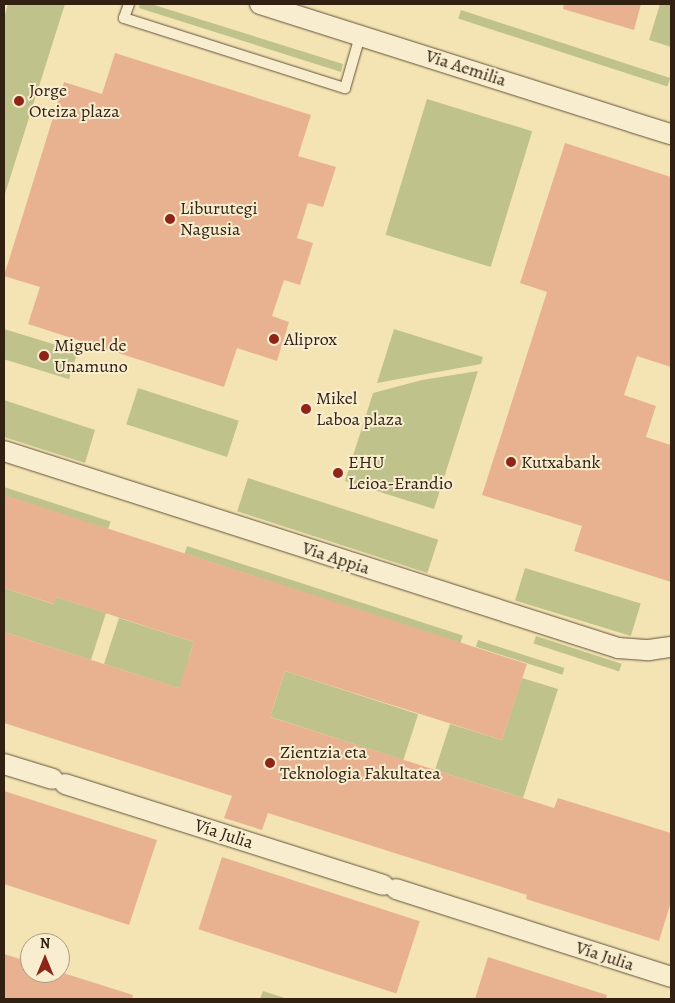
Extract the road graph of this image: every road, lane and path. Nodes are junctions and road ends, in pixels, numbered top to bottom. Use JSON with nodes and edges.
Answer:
{"nodes":[{"id":1,"x":129,"y":4,"type":"edge"},
{"id":2,"x":260,"y":4,"type":"edge"},
{"id":3,"x":360,"y":36,"type":"junction"},
{"id":4,"x":671,"y":134,"type":"edge"},
{"id":5,"x":4,"y":451,"type":"edge"},
{"id":6,"x":671,"y":647,"type":"edge"},
{"id":7,"x":4,"y":764,"type":"edge"},
{"id":8,"x":671,"y":977,"type":"edge"}],
"edges":[{"from":1,"to":3,"type":"lane"},
{"from":2,"to":3,"type":"street","name":"Via Aemilia"},
{"from":3,"to":4,"type":"street","name":"Via Aemilia"},
{"from":5,"to":6,"type":"street","name":"Via Appia"},
{"from":7,"to":8,"type":"street","name":"Vía Julia"}]}
